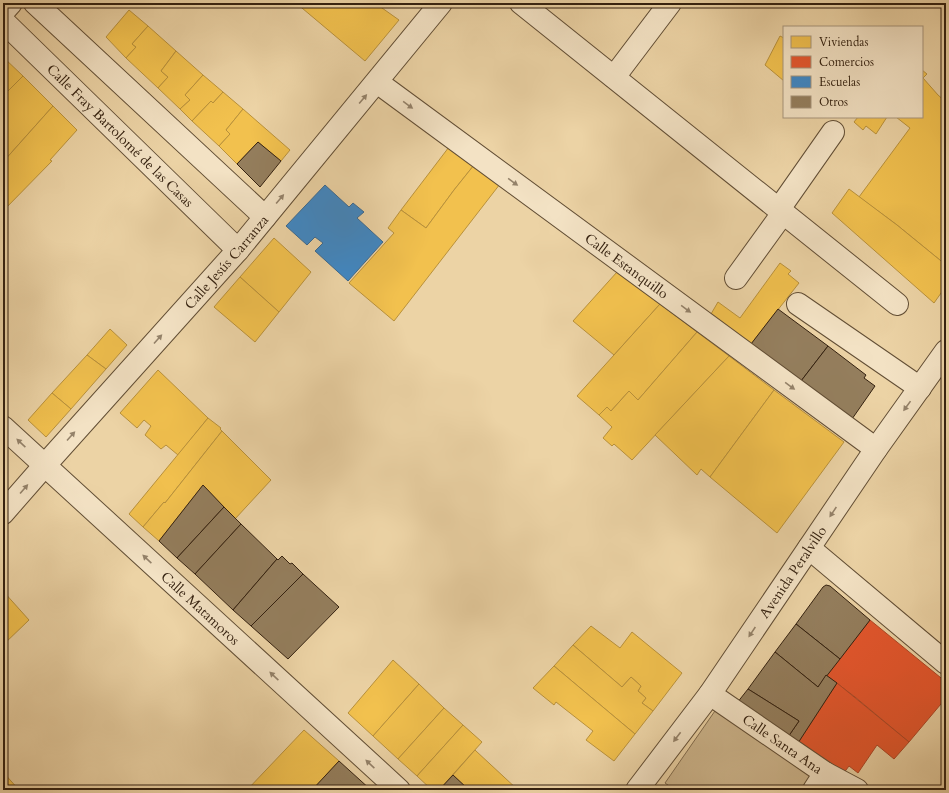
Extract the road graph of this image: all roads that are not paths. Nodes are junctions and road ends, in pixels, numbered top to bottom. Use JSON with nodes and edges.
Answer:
{"nodes":[{"id":1,"x":11,"y":3,"type":"edge"},
{"id":2,"x":35,"y":3,"type":"edge"},
{"id":3,"x":441,"y":3,"type":"edge"},
{"id":4,"x":521,"y":3,"type":"edge"},
{"id":5,"x":670,"y":3,"type":"edge"},
{"id":6,"x":3,"y":12,"type":"edge"},
{"id":7,"x":3,"y":21,"type":"edge"},
{"id":8,"x":614,"y":77,"type":"junction"},
{"id":9,"x":377,"y":82,"type":"junction"},
{"id":10,"x":833,"y":132,"type":"dead end"},
{"id":11,"x":781,"y":211,"type":"junction"},
{"id":12,"x":265,"y":217,"type":"junction"},
{"id":13,"x":238,"y":250,"type":"junction"},
{"id":14,"x":736,"y":278,"type":"dead end"},
{"id":15,"x":798,"y":304,"type":"dead end"},
{"id":16,"x":897,"y":304,"type":"dead end"},
{"id":17,"x":946,"y":351,"type":"edge"},
{"id":18,"x":920,"y":388,"type":"junction"},
{"id":19,"x":3,"y":426,"type":"edge"},
{"id":20,"x":876,"y":449,"type":"junction"},
{"id":21,"x":45,"y":465,"type":"junction"},
{"id":22,"x":3,"y":513,"type":"edge"},
{"id":23,"x":809,"y":548,"type":"junction"},
{"id":24,"x":946,"y":663,"type":"edge"},
{"id":25,"x":710,"y":694,"type":"junction"},
{"id":26,"x":820,"y":782,"type":"edge"},
{"id":27,"x":398,"y":790,"type":"edge"},
{"id":28,"x":637,"y":790,"type":"edge"},
{"id":29,"x":857,"y":790,"type":"edge"}],
"edges":[{"from":1,"to":6,"type":"street"},
{"from":2,"to":12,"type":"street"},
{"from":3,"to":9,"type":"street","name":"Calle Jesús Carranza"},
{"from":4,"to":8,"type":"street"},
{"from":5,"to":8,"type":"street"},
{"from":7,"to":13,"type":"street","name":"Calle Fray Bartolomé de las Casas"},
{"from":8,"to":11,"type":"street"},
{"from":12,"to":9,"type":"street","name":"Calle Jesús Carranza","one_way":true},
{"from":9,"to":20,"type":"street","name":"Calle Estanquillo","one_way":true},
{"from":10,"to":11,"type":"street"},
{"from":11,"to":14,"type":"street"},
{"from":11,"to":16,"type":"street"},
{"from":12,"to":13,"type":"street","name":"Calle Jesús Carranza"},
{"from":21,"to":13,"type":"street","name":"Calle Jesús Carranza","one_way":true},
{"from":15,"to":18,"type":"street"},
{"from":17,"to":18,"type":"street","name":"Avenida Peralvillo"},
{"from":18,"to":20,"type":"street","name":"Avenida Peralvillo","one_way":true},
{"from":21,"to":19,"type":"street","name":"Calle Matamoros","one_way":true},
{"from":20,"to":23,"type":"street","name":"Avenida Peralvillo","one_way":true},
{"from":22,"to":21,"type":"street","name":"Calle Jesús Carranza","one_way":true},
{"from":27,"to":21,"type":"street","name":"Calle Matamoros","one_way":true},
{"from":23,"to":24,"type":"street"},
{"from":23,"to":25,"type":"street","name":"Avenida Peralvillo","one_way":true},
{"from":25,"to":26,"type":"street","name":"Calle Santa Ana"},
{"from":25,"to":28,"type":"street","name":"Avenida Peralvillo","one_way":true},
{"from":26,"to":29,"type":"street","name":"Calle Santa Ana"}]}
